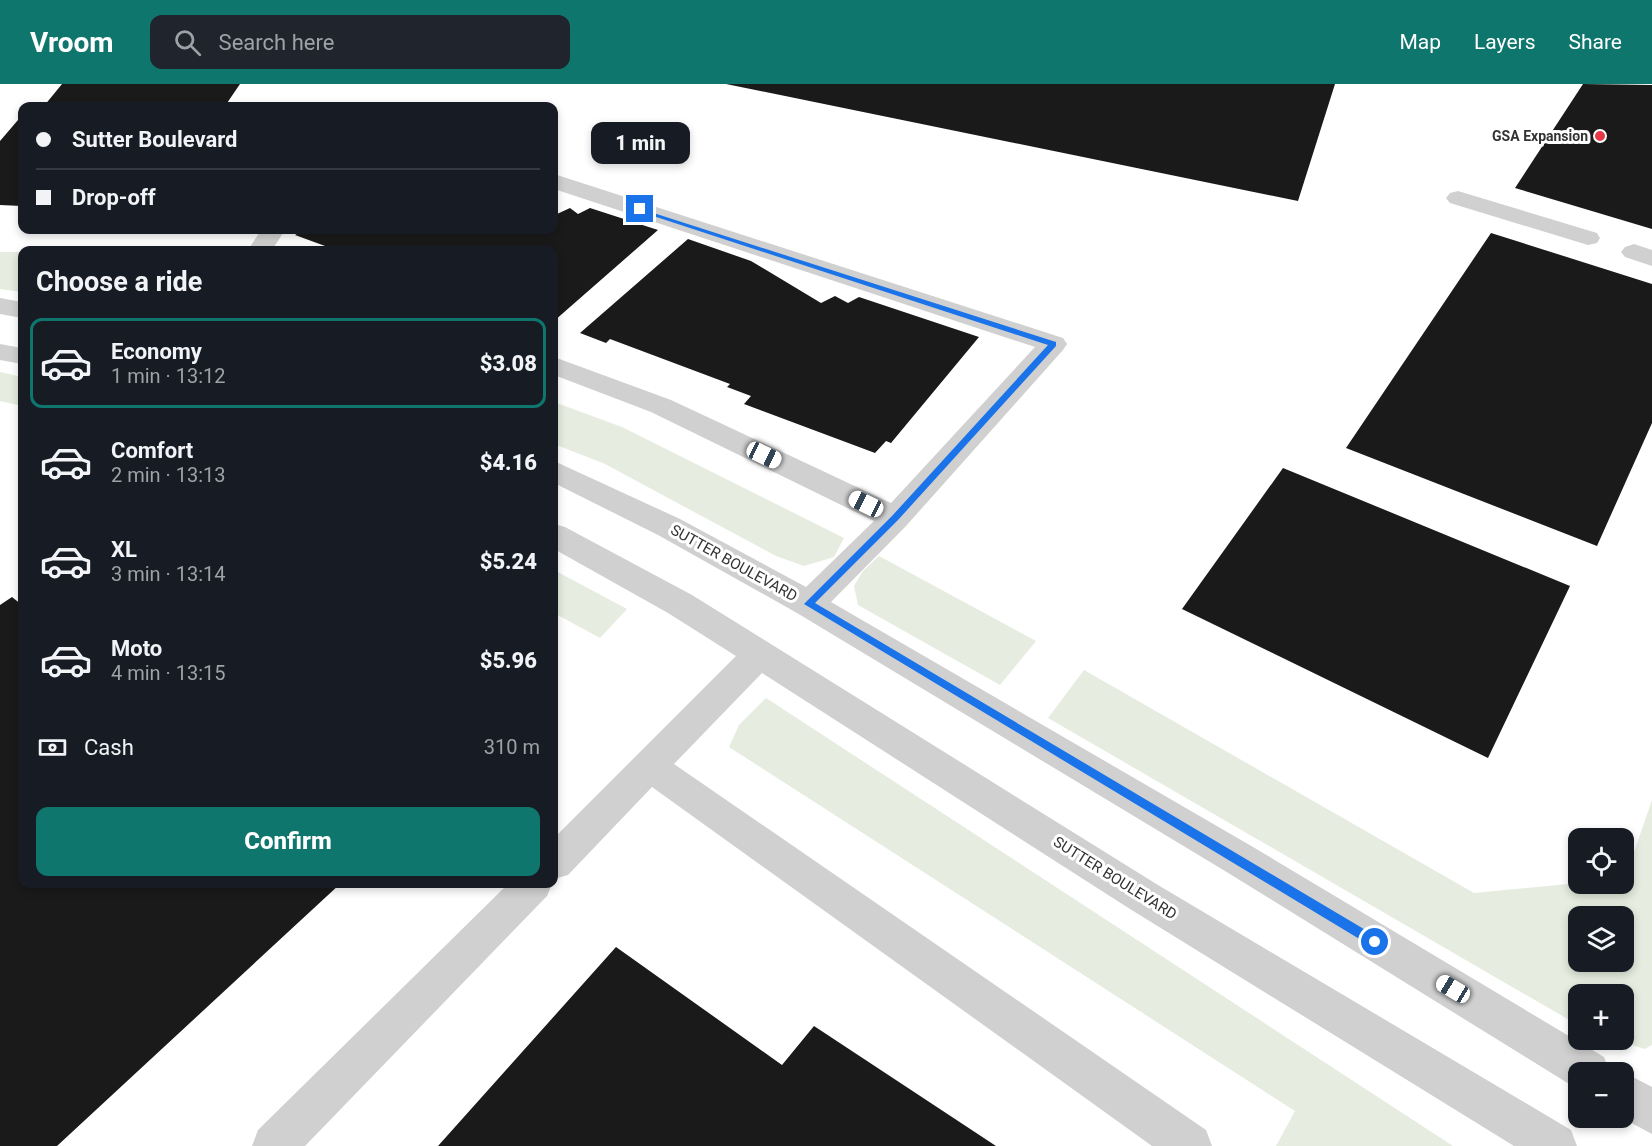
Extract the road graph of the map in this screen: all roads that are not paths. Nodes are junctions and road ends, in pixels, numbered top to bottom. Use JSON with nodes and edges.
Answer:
{"nodes":[{"id":1,"x":558,"y":182,"type":"edge"},
{"id":2,"x":1458,"y":198,"type":"dead end"},
{"id":3,"x":1588,"y":238,"type":"dead end"},
{"id":4,"x":0,"y":306,"type":"edge"},
{"id":5,"x":18,"y":309,"type":"edge"},
{"id":6,"x":0,"y":352,"type":"edge"},
{"id":7,"x":18,"y":355,"type":"edge"},
{"id":8,"x":558,"y":366,"type":"edge"},
{"id":9,"x":558,"y":473,"type":"edge"},
{"id":10,"x":895,"y":518,"type":"junction"},
{"id":11,"x":558,"y":537,"type":"edge"},
{"id":12,"x":809,"y":604,"type":"junction"},
{"id":13,"x":758,"y":655,"type":"junction"},
{"id":14,"x":650,"y":766,"type":"junction"},
{"id":15,"x":558,"y":859,"type":"edge"},
{"id":16,"x":529,"y":888,"type":"edge"},
{"id":17,"x":1573,"y":1062,"type":"edge"},
{"id":18,"x":1634,"y":1100,"type":"edge"},
{"id":19,"x":1652,"y":1112,"type":"edge"},
{"id":20,"x":274,"y":1146,"type":"edge"},
{"id":21,"x":1190,"y":1146,"type":"edge"},
{"id":22,"x":1555,"y":1146,"type":"edge"}],
"edges":[{"from":1,"to":10,"type":"street"},
{"from":2,"to":3,"type":"street"},
{"from":4,"to":5,"type":"street"},
{"from":6,"to":7,"type":"street"},
{"from":8,"to":10,"type":"street"},
{"from":9,"to":12,"type":"street","name":"SUTTER BOULEVARD"},
{"from":10,"to":12,"type":"street"},
{"from":11,"to":13,"type":"street","name":"SUTTER BOULEVARD"},
{"from":12,"to":17,"type":"street","name":"SUTTER BOULEVARD"},
{"from":13,"to":14,"type":"street"},
{"from":13,"to":22,"type":"street","name":"SUTTER BOULEVARD"},
{"from":14,"to":15,"type":"street"},
{"from":14,"to":21,"type":"street"},
{"from":16,"to":20,"type":"street"},
{"from":18,"to":19,"type":"street"}]}
